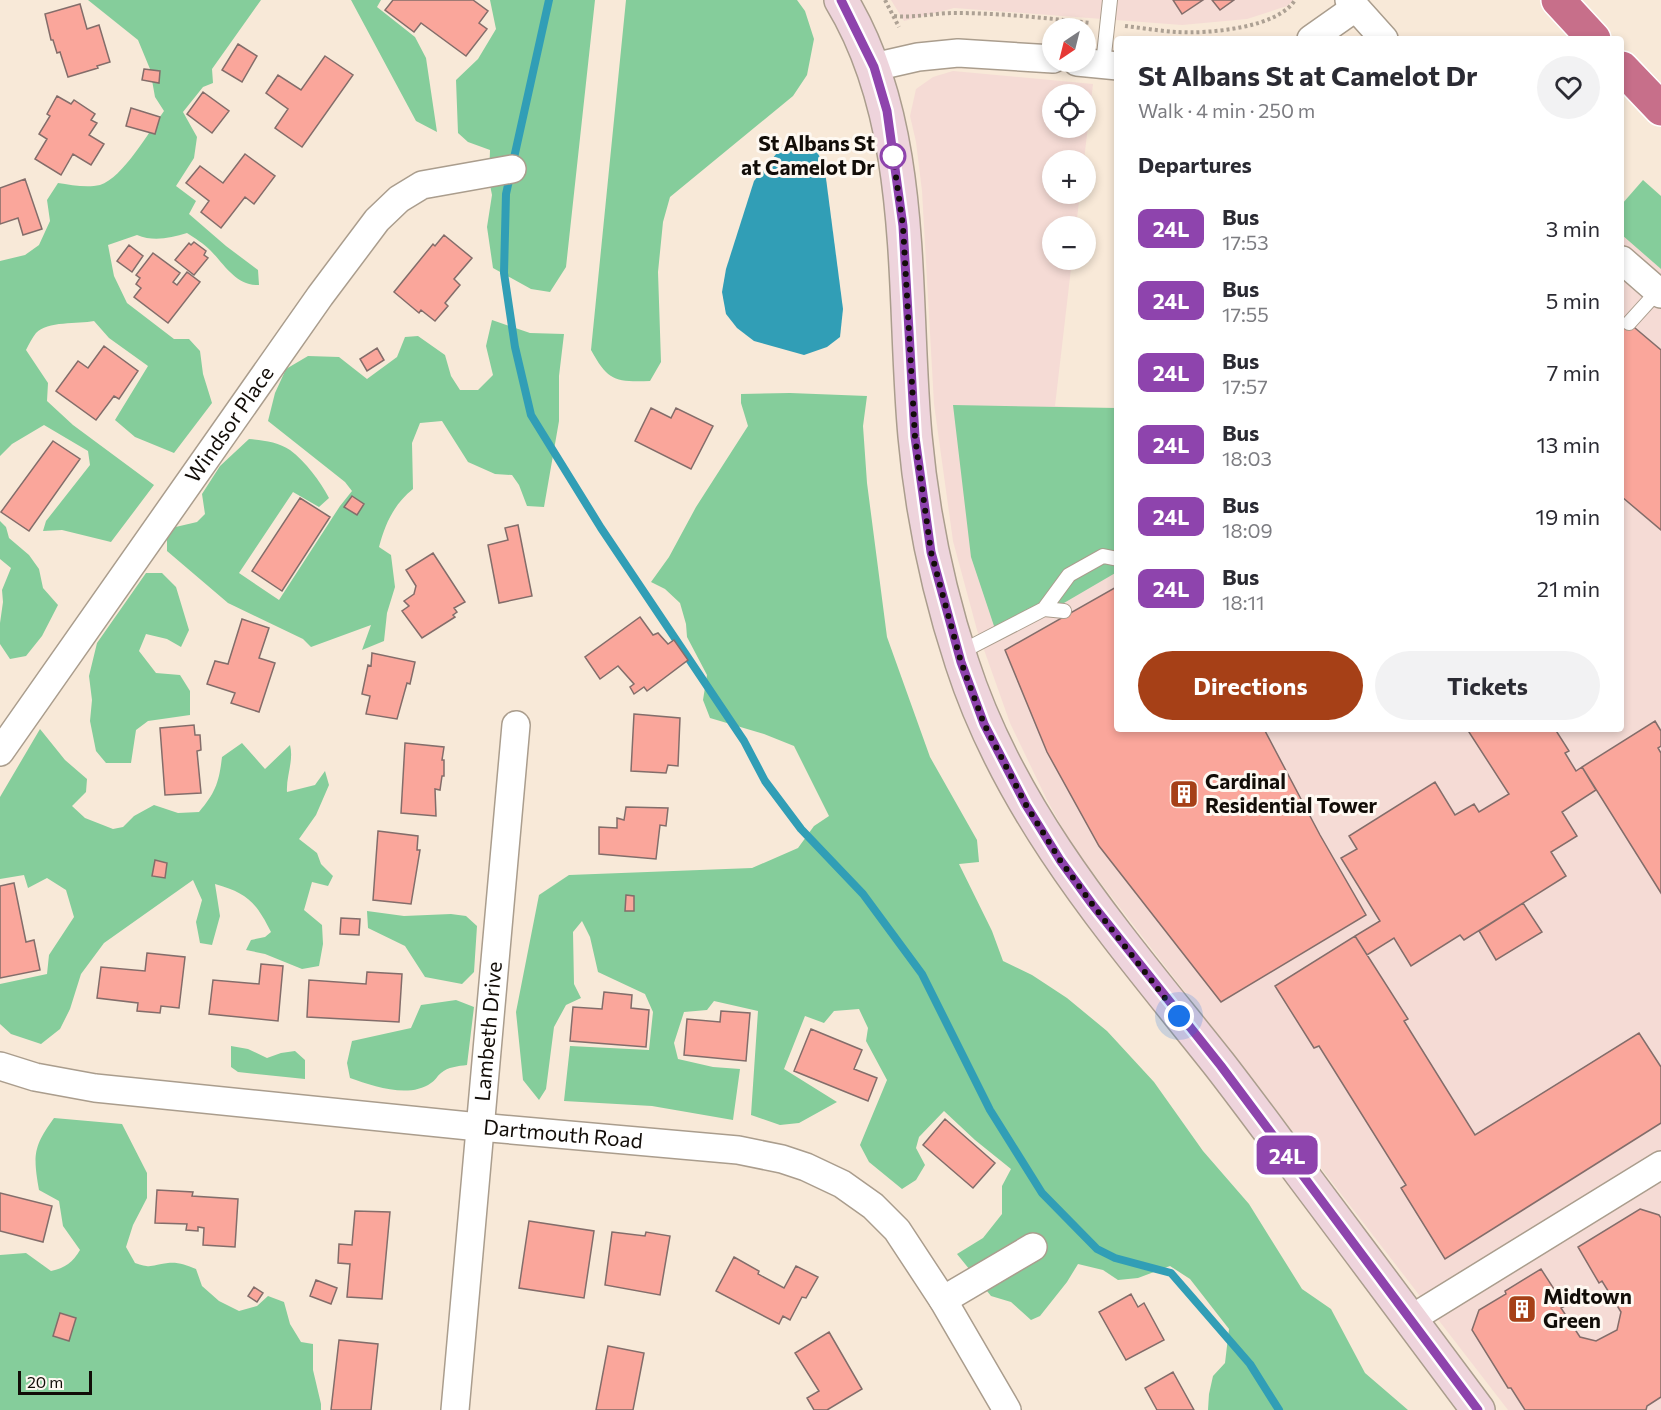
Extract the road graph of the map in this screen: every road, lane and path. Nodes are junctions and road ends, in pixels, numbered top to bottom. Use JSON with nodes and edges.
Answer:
{"nodes":[{"id":1,"x":841,"y":0,"type":"edge"},
{"id":2,"x":885,"y":0,"type":"edge"},
{"id":3,"x":1110,"y":0,"type":"edge"},
{"id":4,"x":1558,"y":0,"type":"edge"},
{"id":5,"x":1352,"y":4,"type":"edge"},
{"id":6,"x":899,"y":27,"type":"dead end"},
{"id":7,"x":1315,"y":36,"type":"edge"},
{"id":8,"x":1381,"y":36,"type":"edge"},
{"id":9,"x":1591,"y":36,"type":"edge"},
{"id":10,"x":1042,"y":58,"type":"edge"},
{"id":11,"x":1099,"y":64,"type":"edge"},
{"id":12,"x":874,"y":67,"type":"junction"},
{"id":13,"x":1624,"y":70,"type":"edge"},
{"id":14,"x":1661,"y":109,"type":"edge"},
{"id":15,"x":512,"y":169,"type":"dead end"},
{"id":16,"x":1624,"y":262,"type":"edge"},
{"id":17,"x":1659,"y":292,"type":"edge"},
{"id":18,"x":1629,"y":324,"type":"dead end"},
{"id":19,"x":1114,"y":558,"type":"edge"},
{"id":20,"x":1044,"y":609,"type":"junction"},
{"id":21,"x":1064,"y":611,"type":"dead end"},
{"id":22,"x":959,"y":653,"type":"junction"},
{"id":23,"x":516,"y":725,"type":"dead end"},
{"id":24,"x":0,"y":752,"type":"edge"},
{"id":25,"x":0,"y":1066,"type":"edge"},
{"id":26,"x":479,"y":1127,"type":"junction"},
{"id":27,"x":1659,"y":1169,"type":"edge"},
{"id":28,"x":1033,"y":1247,"type":"dead end"},
{"id":29,"x":943,"y":1300,"type":"junction"},
{"id":30,"x":1411,"y":1319,"type":"junction"},
{"id":31,"x":455,"y":1410,"type":"edge"},
{"id":32,"x":1007,"y":1410,"type":"edge"},
{"id":33,"x":1478,"y":1410,"type":"edge"}],
"edges":[{"from":1,"to":12,"type":"street"},
{"from":2,"to":6,"type":"path"},
{"from":3,"to":11,"type":"lane"},
{"from":4,"to":9,"type":"highway"},
{"from":5,"to":7,"type":"street"},
{"from":5,"to":8,"type":"street"},
{"from":10,"to":12,"type":"street"},
{"from":12,"to":22,"type":"street"},
{"from":13,"to":14,"type":"highway"},
{"from":15,"to":24,"type":"street","name":"Windsor Place"},
{"from":16,"to":17,"type":"street"},
{"from":17,"to":18,"type":"lane"},
{"from":19,"to":20,"type":"lane"},
{"from":20,"to":21,"type":"lane"},
{"from":20,"to":22,"type":"lane"},
{"from":22,"to":30,"type":"street"},
{"from":23,"to":26,"type":"street","name":"Lambeth Drive"},
{"from":25,"to":26,"type":"street","name":"Dartmouth Road"},
{"from":26,"to":29,"type":"street","name":"Dartmouth Road"},
{"from":26,"to":31,"type":"street","name":"Lambeth Drive"},
{"from":27,"to":30,"type":"street"},
{"from":28,"to":29,"type":"street"},
{"from":29,"to":32,"type":"street","name":"Dartmouth Road"},
{"from":30,"to":33,"type":"street"}]}
